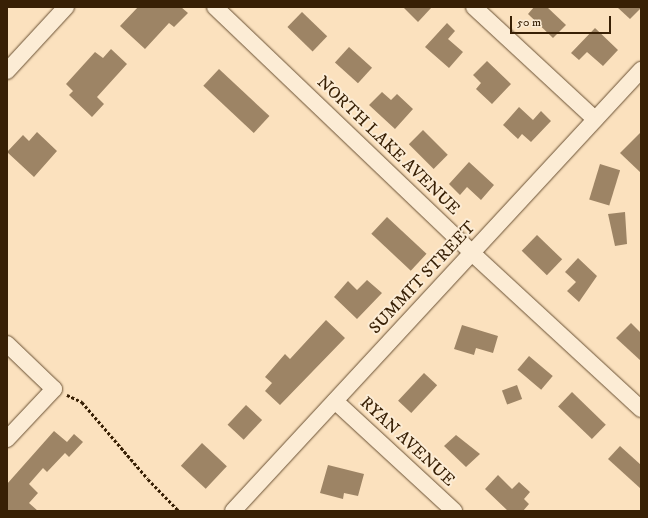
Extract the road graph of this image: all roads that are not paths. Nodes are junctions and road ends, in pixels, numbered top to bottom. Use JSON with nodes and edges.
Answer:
{"nodes":[{"id":1,"x":66,"y":7,"type":"edge"},
{"id":2,"x":215,"y":7,"type":"edge"},
{"id":3,"x":474,"y":7,"type":"edge"},
{"id":4,"x":641,"y":70,"type":"edge"},
{"id":5,"x":7,"y":71,"type":"edge"},
{"id":6,"x":595,"y":120,"type":"junction"},
{"id":7,"x":472,"y":253,"type":"junction"},
{"id":8,"x":7,"y":344,"type":"edge"},
{"id":9,"x":335,"y":401,"type":"junction"},
{"id":10,"x":641,"y":409,"type":"edge"},
{"id":11,"x":7,"y":439,"type":"edge"},
{"id":12,"x":233,"y":511,"type":"edge"},
{"id":13,"x":454,"y":511,"type":"edge"}],
"edges":[{"from":1,"to":5,"type":"street"},
{"from":2,"to":7,"type":"street","name":"NORTH LAKE AVENUE"},
{"from":3,"to":6,"type":"street"},
{"from":4,"to":6,"type":"street","name":"SUMMIT STREET"},
{"from":6,"to":7,"type":"street","name":"SUMMIT STREET"},
{"from":7,"to":9,"type":"street","name":"SUMMIT STREET"},
{"from":7,"to":10,"type":"street","name":"NORTH LAKE AVENUE"},
{"from":8,"to":11,"type":"street"},
{"from":9,"to":12,"type":"street","name":"SUMMIT STREET"},
{"from":9,"to":13,"type":"street","name":"RYAN AVENUE"}]}
